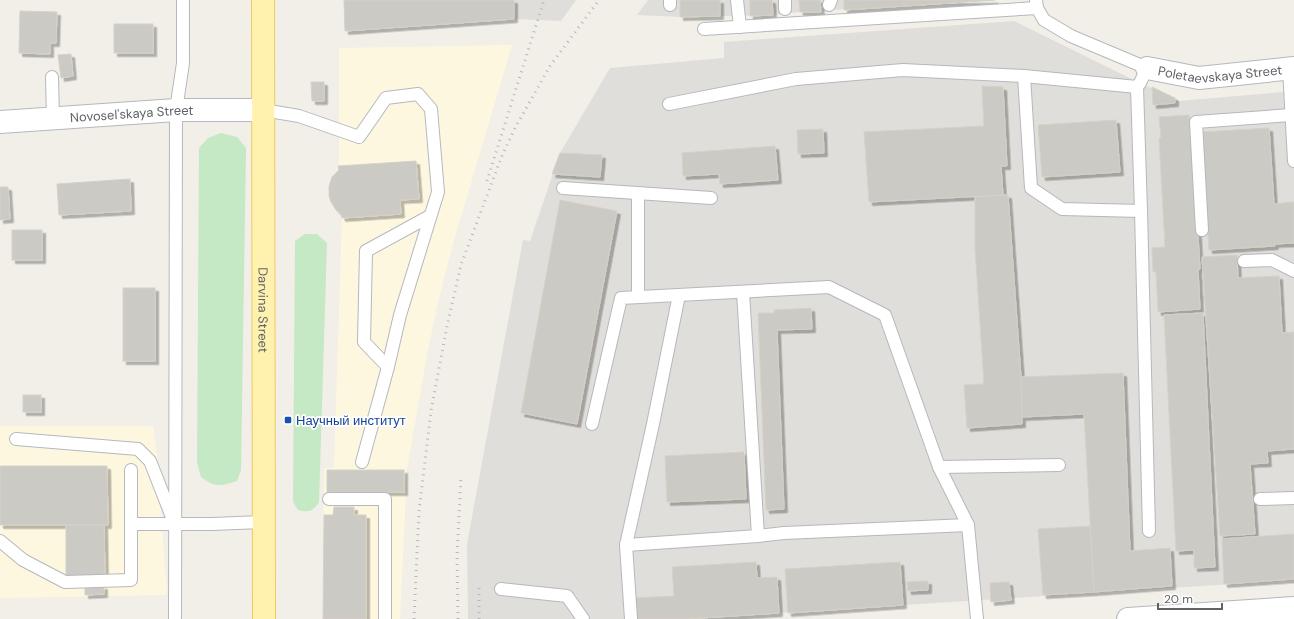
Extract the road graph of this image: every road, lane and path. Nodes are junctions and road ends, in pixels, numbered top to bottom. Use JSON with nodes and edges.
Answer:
{"nodes":[{"id":1,"x":182,"y":0,"type":"edge"},
{"id":2,"x":263,"y":0,"type":"edge"},
{"id":3,"x":737,"y":0,"type":"edge"},
{"id":4,"x":1036,"y":4,"type":"edge"},
{"id":5,"x":740,"y":27,"type":"junction"},
{"id":6,"x":704,"y":29,"type":"dead end"},
{"id":7,"x":1147,"y":68,"type":"junction"},
{"id":8,"x":1292,"y":68,"type":"edge"},
{"id":9,"x":1024,"y":76,"type":"junction"},
{"id":10,"x":52,"y":77,"type":"dead end"},
{"id":11,"x":1137,"y":87,"type":"junction"},
{"id":12,"x":669,"y":104,"type":"dead end"},
{"id":13,"x":176,"y":110,"type":"junction"},
{"id":14,"x":263,"y":110,"type":"junction"},
{"id":15,"x":1291,"y":115,"type":"junction"},
{"id":16,"x":53,"y":118,"type":"junction"},
{"id":17,"x":0,"y":122,"type":"edge"},
{"id":18,"x":1294,"y":161,"type":"edge"},
{"id":19,"x":563,"y":188,"type":"dead end"},
{"id":20,"x":638,"y":193,"type":"junction"},
{"id":21,"x":711,"y":198,"type":"dead end"},
{"id":22,"x":1141,"y":211,"type":"junction"},
{"id":23,"x":430,"y":216,"type":"junction"},
{"id":24,"x":1202,"y":230,"type":"dead end"},
{"id":25,"x":1244,"y":261,"type":"dead end"},
{"id":26,"x":1294,"y":271,"type":"edge"},
{"id":27,"x":743,"y":292,"type":"junction"},
{"id":28,"x":679,"y":295,"type":"junction"},
{"id":29,"x":638,"y":297,"type":"junction"},
{"id":30,"x":388,"y":367,"type":"junction"},
{"id":31,"x":592,"y":424,"type":"dead end"},
{"id":32,"x":16,"y":439,"type":"dead end"},
{"id":33,"x":362,"y":462,"type":"dead end"},
{"id":34,"x":1059,"y":465,"type":"dead end"},
{"id":35,"x":938,"y":467,"type":"junction"},
{"id":36,"x":131,"y":470,"type":"dead end"},
{"id":37,"x":1294,"y":498,"type":"edge"},
{"id":38,"x":1260,"y":499,"type":"dead end"},
{"id":39,"x":329,"y":500,"type":"dead end"},
{"id":40,"x":264,"y":522,"type":"junction"},
{"id":41,"x":131,"y":524,"type":"junction"},
{"id":42,"x":175,"y":524,"type":"junction"},
{"id":43,"x":968,"y":525,"type":"junction"},
{"id":44,"x":1149,"y":531,"type":"dead end"},
{"id":45,"x":758,"y":536,"type":"junction"},
{"id":46,"x":0,"y":541,"type":"edge"},
{"id":47,"x":626,"y":545,"type":"junction"},
{"id":48,"x":501,"y":590,"type":"dead end"},
{"id":49,"x":1294,"y":608,"type":"edge"},
{"id":50,"x":1164,"y":617,"type":"edge"},
{"id":51,"x":176,"y":619,"type":"edge"},
{"id":52,"x":264,"y":619,"type":"edge"},
{"id":53,"x":385,"y":619,"type":"edge"},
{"id":54,"x":583,"y":619,"type":"edge"},
{"id":55,"x":631,"y":619,"type":"edge"},
{"id":56,"x":977,"y":619,"type":"edge"},
{"id":57,"x":1128,"y":619,"type":"edge"}],
"edges":[{"from":1,"to":13,"type":"lane"},
{"from":2,"to":14,"type":"main road","name":"Darvina Street"},
{"from":3,"to":5,"type":"lane"},
{"from":4,"to":5,"type":"lane"},
{"from":4,"to":7,"type":"lane"},
{"from":5,"to":6,"type":"lane"},
{"from":7,"to":8,"type":"street","name":"Poletaevskaya Street"},
{"from":7,"to":11,"type":"lane"},
{"from":8,"to":15,"type":"lane"},
{"from":9,"to":11,"type":"lane"},
{"from":9,"to":12,"type":"lane"},
{"from":9,"to":22,"type":"lane"},
{"from":10,"to":16,"type":"lane"},
{"from":11,"to":22,"type":"lane"},
{"from":13,"to":14,"type":"street","name":"Novosel'skaya Street"},
{"from":13,"to":16,"type":"street","name":"Novosel'skaya Street"},
{"from":13,"to":42,"type":"lane"},
{"from":14,"to":23,"type":"lane"},
{"from":14,"to":40,"type":"main road","name":"Darvina Street"},
{"from":15,"to":18,"type":"lane"},
{"from":15,"to":24,"type":"lane"},
{"from":16,"to":17,"type":"street","name":"Novosel'skaya Street"},
{"from":19,"to":20,"type":"lane"},
{"from":20,"to":21,"type":"lane"},
{"from":20,"to":29,"type":"lane"},
{"from":22,"to":44,"type":"lane"},
{"from":23,"to":30,"type":"lane"},
{"from":23,"to":30,"type":"lane"},
{"from":25,"to":26,"type":"lane"},
{"from":27,"to":28,"type":"lane"},
{"from":27,"to":35,"type":"lane"},
{"from":27,"to":45,"type":"lane"},
{"from":28,"to":29,"type":"lane"},
{"from":28,"to":47,"type":"lane"},
{"from":29,"to":31,"type":"lane"},
{"from":30,"to":33,"type":"lane"},
{"from":32,"to":42,"type":"lane"},
{"from":34,"to":35,"type":"lane"},
{"from":35,"to":43,"type":"lane"},
{"from":36,"to":41,"type":"lane"},
{"from":37,"to":38,"type":"lane"},
{"from":39,"to":53,"type":"lane"},
{"from":40,"to":42,"type":"lane"},
{"from":40,"to":52,"type":"main road","name":"Darvina Street"},
{"from":41,"to":42,"type":"lane"},
{"from":41,"to":46,"type":"lane"},
{"from":42,"to":51,"type":"lane"},
{"from":43,"to":45,"type":"lane"},
{"from":43,"to":56,"type":"lane"},
{"from":45,"to":47,"type":"lane"},
{"from":47,"to":55,"type":"lane"},
{"from":48,"to":54,"type":"lane"},
{"from":49,"to":50,"type":"street"},
{"from":50,"to":57,"type":"street"}]}
